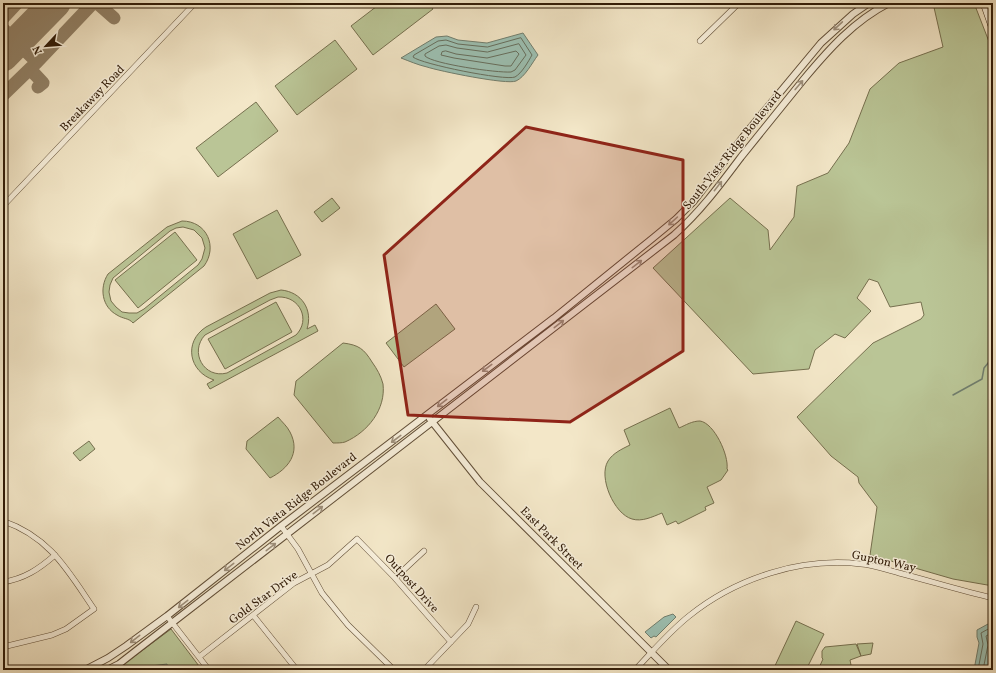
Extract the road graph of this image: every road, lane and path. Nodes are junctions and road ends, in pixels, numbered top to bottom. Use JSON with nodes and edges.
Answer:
{"nodes":[{"id":1,"x":195,"y":3,"type":"edge"},
{"id":2,"x":739,"y":3,"type":"edge"},
{"id":3,"x":869,"y":3,"type":"edge"},
{"id":4,"x":890,"y":3,"type":"edge"},
{"id":5,"x":984,"y":3,"type":"edge"},
{"id":6,"x":992,"y":3,"type":"edge"},
{"id":7,"x":993,"y":7,"type":"edge"},
{"id":8,"x":993,"y":29,"type":"edge"},
{"id":9,"x":700,"y":41,"type":"dead end"},
{"id":10,"x":3,"y":206,"type":"edge"},
{"id":11,"x":518,"y":345,"type":"joint"},
{"id":12,"x":528,"y":348,"type":"joint"},
{"id":13,"x":426,"y":415,"type":"junction"},
{"id":14,"x":432,"y":422,"type":"junction"},
{"id":15,"x":3,"y":521,"type":"edge"},
{"id":16,"x":281,"y":526,"type":"junction"},
{"id":17,"x":287,"y":534,"type":"junction"},
{"id":18,"x":357,"y":539,"type":"joint"},
{"id":19,"x":424,"y":551,"type":"dead end"},
{"id":20,"x":55,"y":555,"type":"junction"},
{"id":21,"x":311,"y":574,"type":"junction"},
{"id":22,"x":395,"y":578,"type":"junction"},
{"id":23,"x":3,"y":582,"type":"edge"},
{"id":24,"x":993,"y":598,"type":"edge"},
{"id":25,"x":476,"y":607,"type":"dead end"},
{"id":26,"x":253,"y":615,"type":"junction"},
{"id":27,"x":167,"y":616,"type":"junction"},
{"id":28,"x":172,"y":623,"type":"junction"},
{"id":29,"x":451,"y":642,"type":"junction"},
{"id":30,"x":3,"y":646,"type":"edge"},
{"id":31,"x":652,"y":652,"type":"junction"},
{"id":32,"x":199,"y":657,"type":"junction"},
{"id":33,"x":85,"y":670,"type":"edge"},
{"id":34,"x":107,"y":670,"type":"edge"},
{"id":35,"x":209,"y":670,"type":"edge"},
{"id":36,"x":297,"y":670,"type":"edge"},
{"id":37,"x":394,"y":670,"type":"edge"},
{"id":38,"x":424,"y":670,"type":"edge"},
{"id":39,"x":635,"y":670,"type":"edge"},
{"id":40,"x":670,"y":670,"type":"edge"}],
"edges":[{"from":1,"to":10,"type":"street","name":"Breakaway Road"},
{"from":2,"to":9,"type":"street"},
{"from":3,"to":11,"type":"street","name":"South Vista Ridge Boulevard","one_way":true},
{"from":12,"to":4,"type":"street","name":"South Vista Ridge Boulevard","one_way":true},
{"from":5,"to":8,"type":"main road"},
{"from":6,"to":7,"type":"main road"},
{"from":11,"to":13,"type":"street","name":"North Vista Ridge Boulevard","one_way":true},
{"from":12,"to":14,"type":"street","name":"North Vista Ridge Boulevard"},
{"from":13,"to":14,"type":"street","name":"East Park Street"},
{"from":13,"to":16,"type":"street","name":"North Vista Ridge Boulevard","one_way":true},
{"from":17,"to":14,"type":"street","name":"North Vista Ridge Boulevard","one_way":true},
{"from":14,"to":31,"type":"street","name":"East Park Street"},
{"from":15,"to":20,"type":"street"},
{"from":16,"to":17,"type":"street"},
{"from":16,"to":27,"type":"street","name":"North Vista Ridge Boulevard","one_way":true},
{"from":17,"to":21,"type":"street"},
{"from":28,"to":17,"type":"street","name":"North Vista Ridge Boulevard","one_way":true},
{"from":18,"to":21,"type":"street","name":"Gold Star Drive"},
{"from":18,"to":22,"type":"street","name":"Outpost Drive"},
{"from":19,"to":22,"type":"street"},
{"from":20,"to":23,"type":"street"},
{"from":20,"to":30,"type":"street"},
{"from":21,"to":26,"type":"street","name":"Gold Star Drive"},
{"from":21,"to":37,"type":"street"},
{"from":22,"to":29,"type":"street","name":"Outpost Drive"},
{"from":24,"to":31,"type":"street","name":"Gupton Way"},
{"from":25,"to":29,"type":"street"},
{"from":26,"to":32,"type":"street","name":"Gold Star Drive"},
{"from":26,"to":36,"type":"street"},
{"from":27,"to":28,"type":"street"},
{"from":27,"to":33,"type":"street","name":"North Vista Ridge Boulevard","one_way":true},
{"from":28,"to":32,"type":"street"},
{"from":28,"to":34,"type":"street","name":"North Vista Ridge Boulevard"},
{"from":29,"to":38,"type":"street"},
{"from":31,"to":39,"type":"street","name":"Gupton Way"},
{"from":31,"to":40,"type":"street","name":"East Park Street"},
{"from":32,"to":35,"type":"street"}]}
